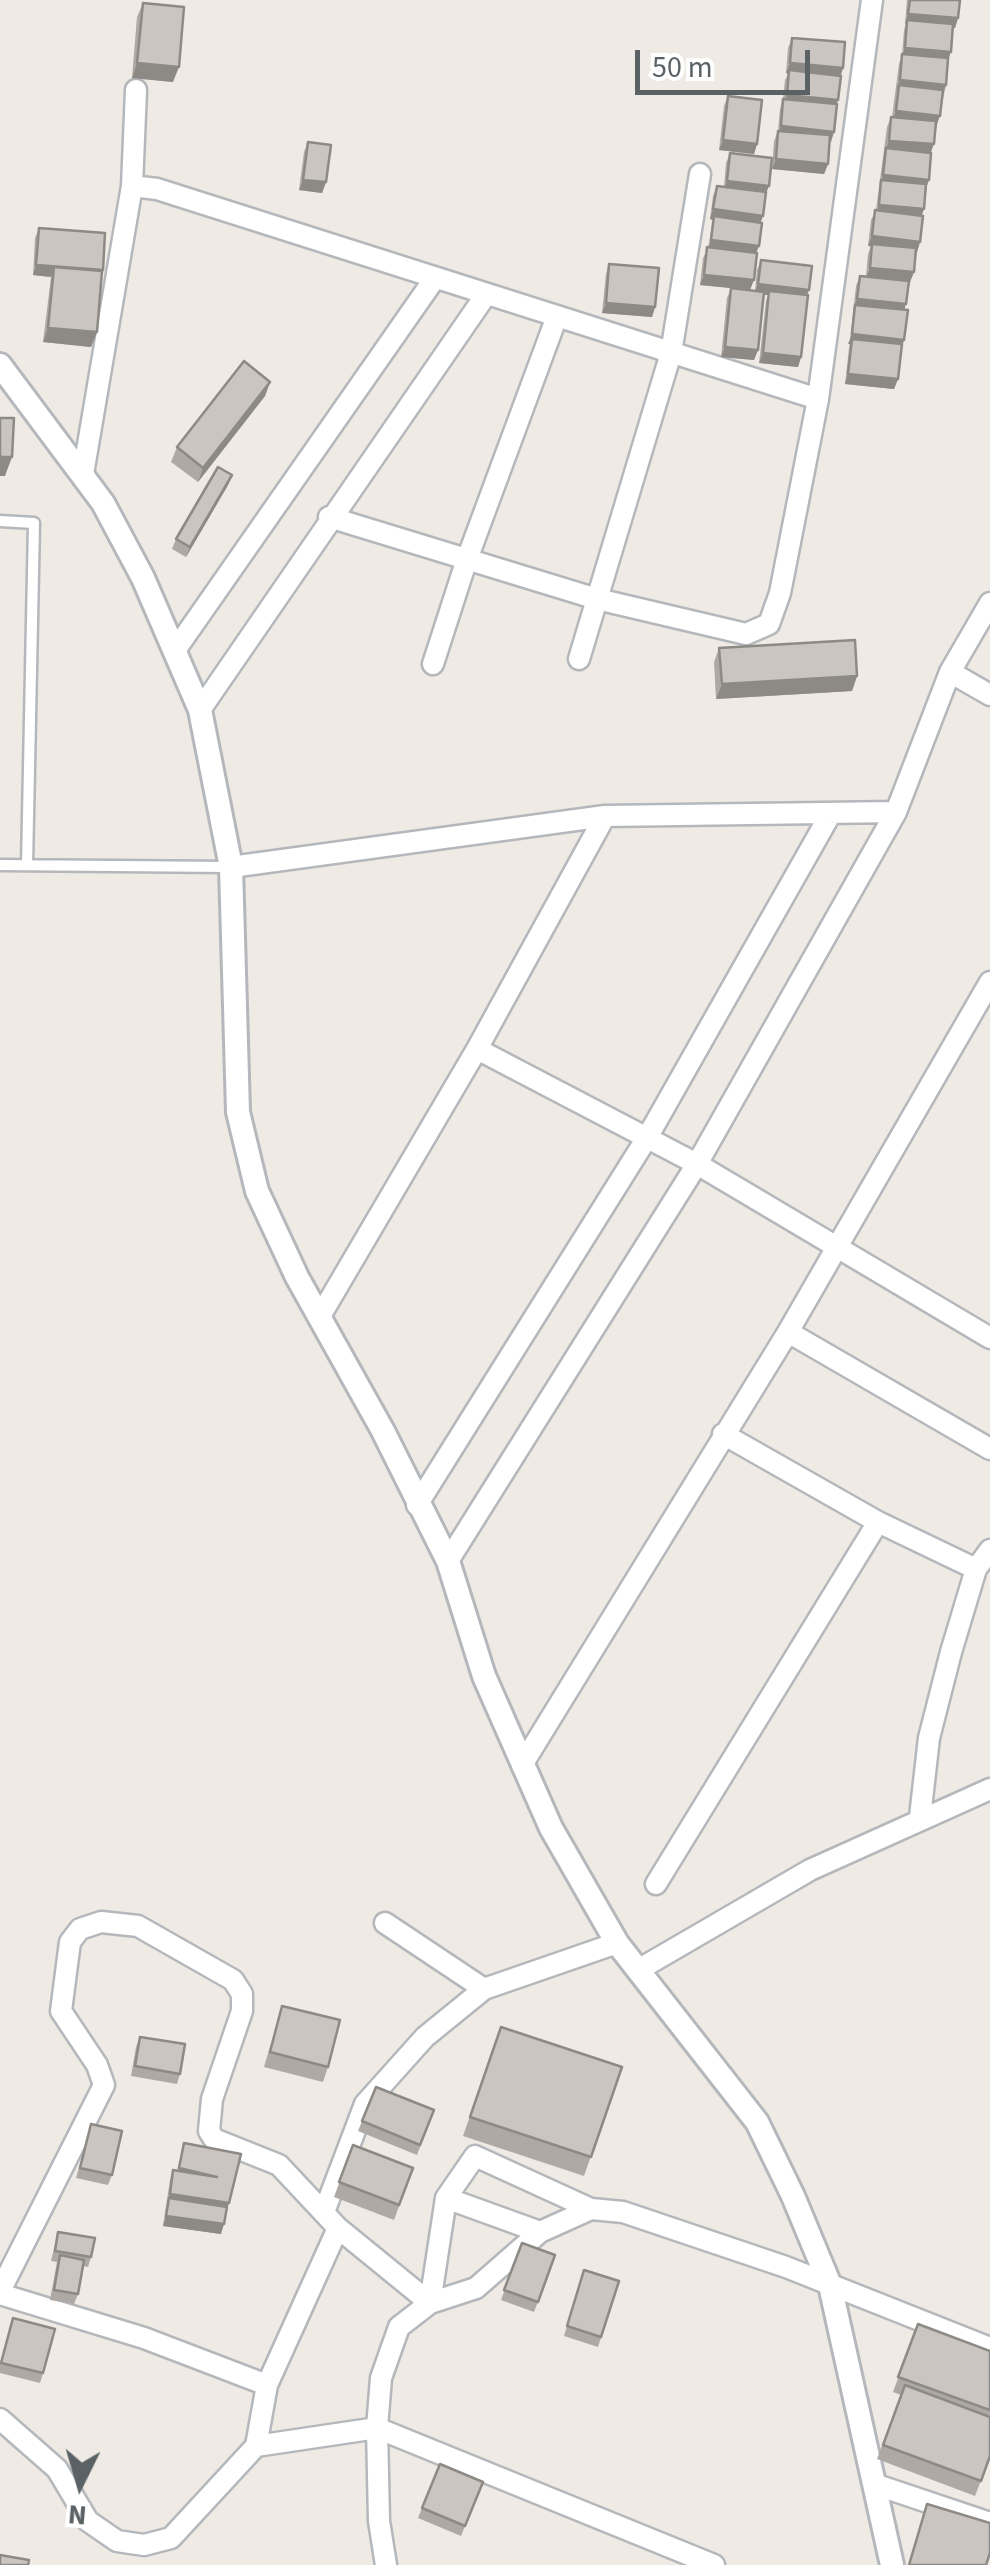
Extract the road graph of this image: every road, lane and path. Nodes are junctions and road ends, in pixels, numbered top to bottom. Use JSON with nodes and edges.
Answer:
{"nodes":[{"id":1,"x":872,"y":0,"type":"edge"},
{"id":2,"x":136,"y":90,"type":"dead end"},
{"id":3,"x":700,"y":174,"type":"dead end"},
{"id":4,"x":132,"y":186,"type":"junction"},
{"id":5,"x":436,"y":278,"type":"junction"},
{"id":6,"x":485,"y":296,"type":"junction"},
{"id":7,"x":556,"y":319,"type":"junction"},
{"id":8,"x":671,"y":353,"type":"junction"},
{"id":9,"x":0,"y":365,"type":"edge"},
{"id":10,"x":818,"y":399,"type":"junction"},
{"id":11,"x":83,"y":474,"type":"junction"},
{"id":12,"x":329,"y":517,"type":"junction"},
{"id":13,"x":0,"y":521,"type":"edge"},
{"id":14,"x":466,"y":562,"type":"junction"},
{"id":15,"x":598,"y":599,"type":"junction"},
{"id":16,"x":990,"y":604,"type":"edge"},
{"id":17,"x":176,"y":649,"type":"junction"},
{"id":18,"x":579,"y":659,"type":"dead end"},
{"id":19,"x":433,"y":664,"type":"dead end"},
{"id":20,"x":950,"y":672,"type":"junction"},
{"id":21,"x":990,"y":695,"type":"edge"},
{"id":22,"x":200,"y":710,"type":"junction"},
{"id":23,"x":896,"y":812,"type":"junction"},
{"id":24,"x":831,"y":813,"type":"junction"},
{"id":25,"x":605,"y":816,"type":"junction"},
{"id":26,"x":0,"y":865,"type":"edge"},
{"id":27,"x":26,"y":866,"type":"junction"},
{"id":28,"x":231,"y":867,"type":"junction"},
{"id":29,"x":990,"y":982,"type":"edge"},
{"id":30,"x":477,"y":1049,"type":"junction"},
{"id":31,"x":648,"y":1136,"type":"junction"},
{"id":32,"x":697,"y":1164,"type":"junction"},
{"id":33,"x":836,"y":1246,"type":"junction"},
{"id":34,"x":318,"y":1318,"type":"junction"},
{"id":35,"x":788,"y":1332,"type":"junction"},
{"id":36,"x":990,"y":1338,"type":"edge"},
{"id":37,"x":723,"y":1434,"type":"junction"},
{"id":38,"x":990,"y":1449,"type":"edge"},
{"id":39,"x":417,"y":1505,"type":"junction"},
{"id":40,"x":878,"y":1522,"type":"junction"},
{"id":41,"x":990,"y":1550,"type":"edge"},
{"id":42,"x":448,"y":1561,"type":"junction"},
{"id":43,"x":976,"y":1569,"type":"junction"},
{"id":44,"x":522,"y":1765,"type":"junction"},
{"id":45,"x":990,"y":1789,"type":"edge"},
{"id":46,"x":920,"y":1817,"type":"junction"},
{"id":47,"x":656,"y":1884,"type":"dead end"},
{"id":48,"x":385,"y":1923,"type":"dead end"},
{"id":49,"x":617,"y":1943,"type":"junction"},
{"id":50,"x":638,"y":1970,"type":"junction"},
{"id":51,"x":484,"y":1989,"type":"junction"},
{"id":52,"x":446,"y":2198,"type":"junction"},
{"id":53,"x":591,"y":2208,"type":"junction"},
{"id":54,"x":331,"y":2220,"type":"junction"},
{"id":55,"x":540,"y":2232,"type":"junction"},
{"id":56,"x":830,"y":2284,"type":"junction"},
{"id":57,"x":0,"y":2293,"type":"edge"},
{"id":58,"x":430,"y":2304,"type":"junction"},
{"id":59,"x":990,"y":2348,"type":"edge"},
{"id":60,"x":267,"y":2385,"type":"junction"},
{"id":61,"x":0,"y":2419,"type":"edge"},
{"id":62,"x":377,"y":2428,"type":"junction"},
{"id":63,"x":256,"y":2446,"type":"junction"},
{"id":64,"x":874,"y":2484,"type":"junction"},
{"id":65,"x":990,"y":2523,"type":"edge"},
{"id":66,"x":386,"y":2565,"type":"edge"},
{"id":67,"x":714,"y":2565,"type":"edge"},
{"id":68,"x":892,"y":2565,"type":"edge"}],
"edges":[{"from":1,"to":10,"type":"street"},
{"from":2,"to":4,"type":"street"},
{"from":3,"to":8,"type":"street"},
{"from":4,"to":5,"type":"street"},
{"from":4,"to":11,"type":"street"},
{"from":5,"to":6,"type":"street"},
{"from":5,"to":17,"type":"street"},
{"from":6,"to":7,"type":"street"},
{"from":6,"to":12,"type":"street"},
{"from":7,"to":8,"type":"street"},
{"from":7,"to":14,"type":"street"},
{"from":8,"to":10,"type":"street"},
{"from":8,"to":15,"type":"street"},
{"from":9,"to":11,"type":"street"},
{"from":10,"to":15,"type":"street"},
{"from":11,"to":17,"type":"street"},
{"from":12,"to":14,"type":"street"},
{"from":12,"to":22,"type":"street"},
{"from":13,"to":27,"type":"lane"},
{"from":14,"to":15,"type":"street"},
{"from":14,"to":19,"type":"street"},
{"from":15,"to":18,"type":"street"},
{"from":16,"to":20,"type":"street"},
{"from":17,"to":22,"type":"street"},
{"from":20,"to":21,"type":"street"},
{"from":20,"to":23,"type":"street"},
{"from":22,"to":28,"type":"street"},
{"from":23,"to":24,"type":"street"},
{"from":23,"to":32,"type":"street"},
{"from":24,"to":25,"type":"street"},
{"from":24,"to":31,"type":"street"},
{"from":25,"to":28,"type":"street"},
{"from":25,"to":30,"type":"street"},
{"from":26,"to":27,"type":"lane"},
{"from":27,"to":28,"type":"lane"},
{"from":28,"to":34,"type":"street"},
{"from":29,"to":33,"type":"street"},
{"from":30,"to":31,"type":"street"},
{"from":30,"to":34,"type":"street"},
{"from":31,"to":32,"type":"street"},
{"from":31,"to":39,"type":"street"},
{"from":32,"to":33,"type":"street"},
{"from":32,"to":42,"type":"street"},
{"from":33,"to":35,"type":"street"},
{"from":33,"to":36,"type":"street"},
{"from":34,"to":39,"type":"street"},
{"from":35,"to":37,"type":"street"},
{"from":35,"to":38,"type":"street"},
{"from":37,"to":40,"type":"street"},
{"from":37,"to":44,"type":"street"},
{"from":39,"to":42,"type":"street"},
{"from":40,"to":43,"type":"street"},
{"from":40,"to":47,"type":"street"},
{"from":41,"to":43,"type":"street"},
{"from":42,"to":44,"type":"street"},
{"from":43,"to":46,"type":"street"},
{"from":44,"to":49,"type":"street"},
{"from":45,"to":46,"type":"street"},
{"from":46,"to":50,"type":"street"},
{"from":48,"to":51,"type":"street"},
{"from":49,"to":50,"type":"street"},
{"from":49,"to":51,"type":"street"},
{"from":50,"to":56,"type":"street"},
{"from":51,"to":54,"type":"street"},
{"from":52,"to":53,"type":"street"},
{"from":52,"to":55,"type":"street"},
{"from":52,"to":58,"type":"street"},
{"from":53,"to":55,"type":"street"},
{"from":53,"to":56,"type":"street"},
{"from":54,"to":57,"type":"street"},
{"from":54,"to":58,"type":"street"},
{"from":54,"to":60,"type":"street"},
{"from":55,"to":58,"type":"street"},
{"from":56,"to":59,"type":"street"},
{"from":56,"to":64,"type":"street"},
{"from":57,"to":60,"type":"street"},
{"from":58,"to":62,"type":"street"},
{"from":60,"to":63,"type":"street"},
{"from":61,"to":63,"type":"street"},
{"from":62,"to":63,"type":"street"},
{"from":62,"to":66,"type":"street"},
{"from":62,"to":67,"type":"street"},
{"from":64,"to":65,"type":"street"},
{"from":64,"to":68,"type":"street"}]}
